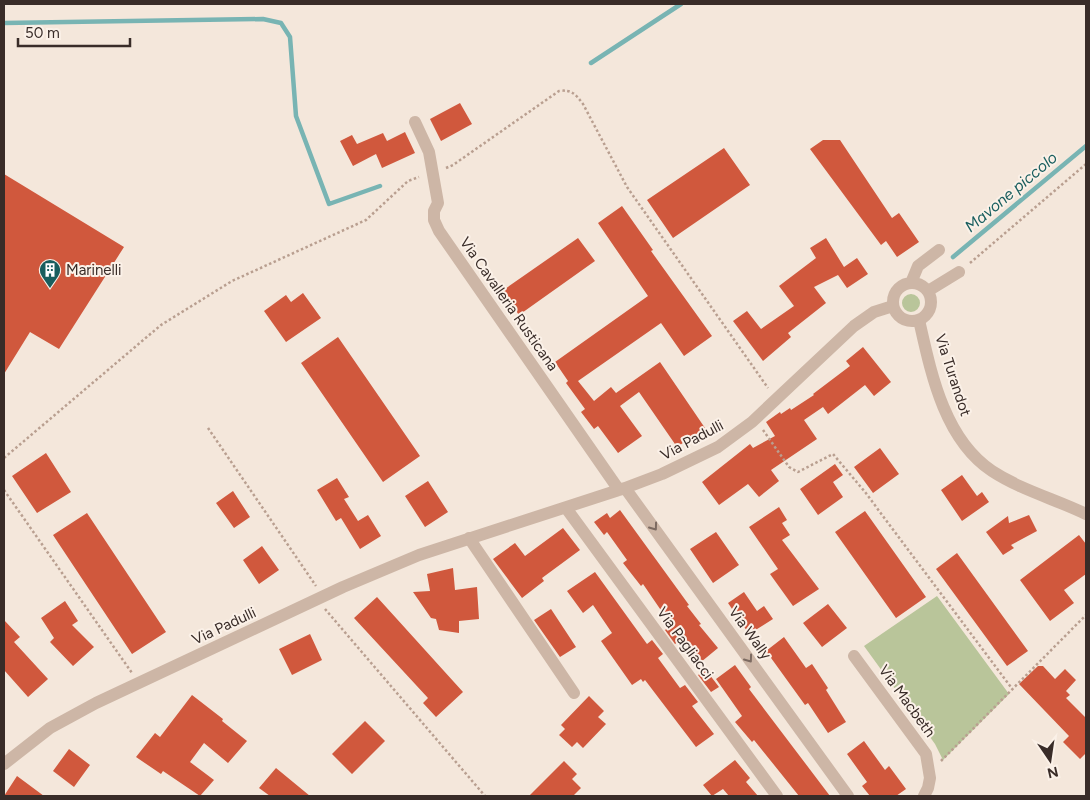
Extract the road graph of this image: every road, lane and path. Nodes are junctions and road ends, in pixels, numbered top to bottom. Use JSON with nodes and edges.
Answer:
{"nodes":[{"id":1,"x":415,"y":122,"type":"dead end"},
{"id":2,"x":1086,"y":164,"type":"edge"},
{"id":3,"x":434,"y":172,"type":"junction"},
{"id":4,"x":939,"y":250,"type":"dead end"},
{"id":5,"x":959,"y":272,"type":"joint"},
{"id":6,"x":910,"y":283,"type":"junction"},
{"id":7,"x":928,"y":291,"type":"junction"},
{"id":8,"x":893,"y":306,"type":"junction"},
{"id":9,"x":919,"y":320,"type":"junction"},
{"id":10,"x":775,"y":399,"type":"junction"},
{"id":11,"x":760,"y":426,"type":"dead end"},
{"id":12,"x":208,"y":428,"type":"dead end"},
{"id":13,"x":4,"y":458,"type":"edge"},
{"id":14,"x":622,"y":489,"type":"junction"},
{"id":15,"x":4,"y":490,"type":"edge"},
{"id":16,"x":566,"y":508,"type":"junction"},
{"id":17,"x":1086,"y":514,"type":"edge"},
{"id":18,"x":469,"y":538,"type":"junction"},
{"id":19,"x":322,"y":599,"type":"junction"},
{"id":20,"x":1086,"y":615,"type":"edge"},
{"id":21,"x":854,"y":656,"type":"dead end"},
{"id":22,"x":139,"y":682,"type":"junction"},
{"id":23,"x":1013,"y":690,"type":"junction"},
{"id":24,"x":574,"y":694,"type":"dead end"},
{"id":25,"x":4,"y":764,"type":"edge"},
{"id":26,"x":929,"y":768,"type":"junction"},
{"id":27,"x":484,"y":796,"type":"edge"},
{"id":28,"x":777,"y":796,"type":"edge"},
{"id":29,"x":848,"y":796,"type":"edge"},
{"id":30,"x":924,"y":796,"type":"edge"}],
"edges":[{"from":1,"to":3,"type":"street","name":"Via Cavalleria Rusticana"},
{"from":2,"to":5,"type":"path"},
{"from":3,"to":10,"type":"path"},
{"from":3,"to":13,"type":"path"},
{"from":3,"to":14,"type":"street","name":"Via Cavalleria Rusticana"},
{"from":4,"to":6,"type":"street"},
{"from":5,"to":7,"type":"street"},
{"from":6,"to":7,"type":"street"},
{"from":6,"to":8,"type":"street"},
{"from":7,"to":9,"type":"street"},
{"from":8,"to":9,"type":"street"},
{"from":8,"to":10,"type":"street","name":"Via Padulli"},
{"from":9,"to":17,"type":"street","name":"Via Turandot"},
{"from":10,"to":14,"type":"street","name":"Via Padulli"},
{"from":11,"to":23,"type":"path"},
{"from":12,"to":19,"type":"path"},
{"from":14,"to":16,"type":"street","name":"Via Padulli"},
{"from":14,"to":29,"type":"street","name":"Via Wally","one_way":true},
{"from":15,"to":22,"type":"path"},
{"from":16,"to":18,"type":"street","name":"Via Padulli"},
{"from":16,"to":28,"type":"street","name":"Via Pagliacci"},
{"from":18,"to":19,"type":"street","name":"Via Padulli"},
{"from":18,"to":24,"type":"street"},
{"from":19,"to":22,"type":"street","name":"Via Padulli"},
{"from":19,"to":27,"type":"path"},
{"from":20,"to":23,"type":"path"},
{"from":21,"to":26,"type":"street","name":"Via Macbeth"},
{"from":22,"to":25,"type":"street","name":"Via Padulli"},
{"from":23,"to":26,"type":"path"},
{"from":26,"to":30,"type":"street","name":"Via Macbeth"}]}
